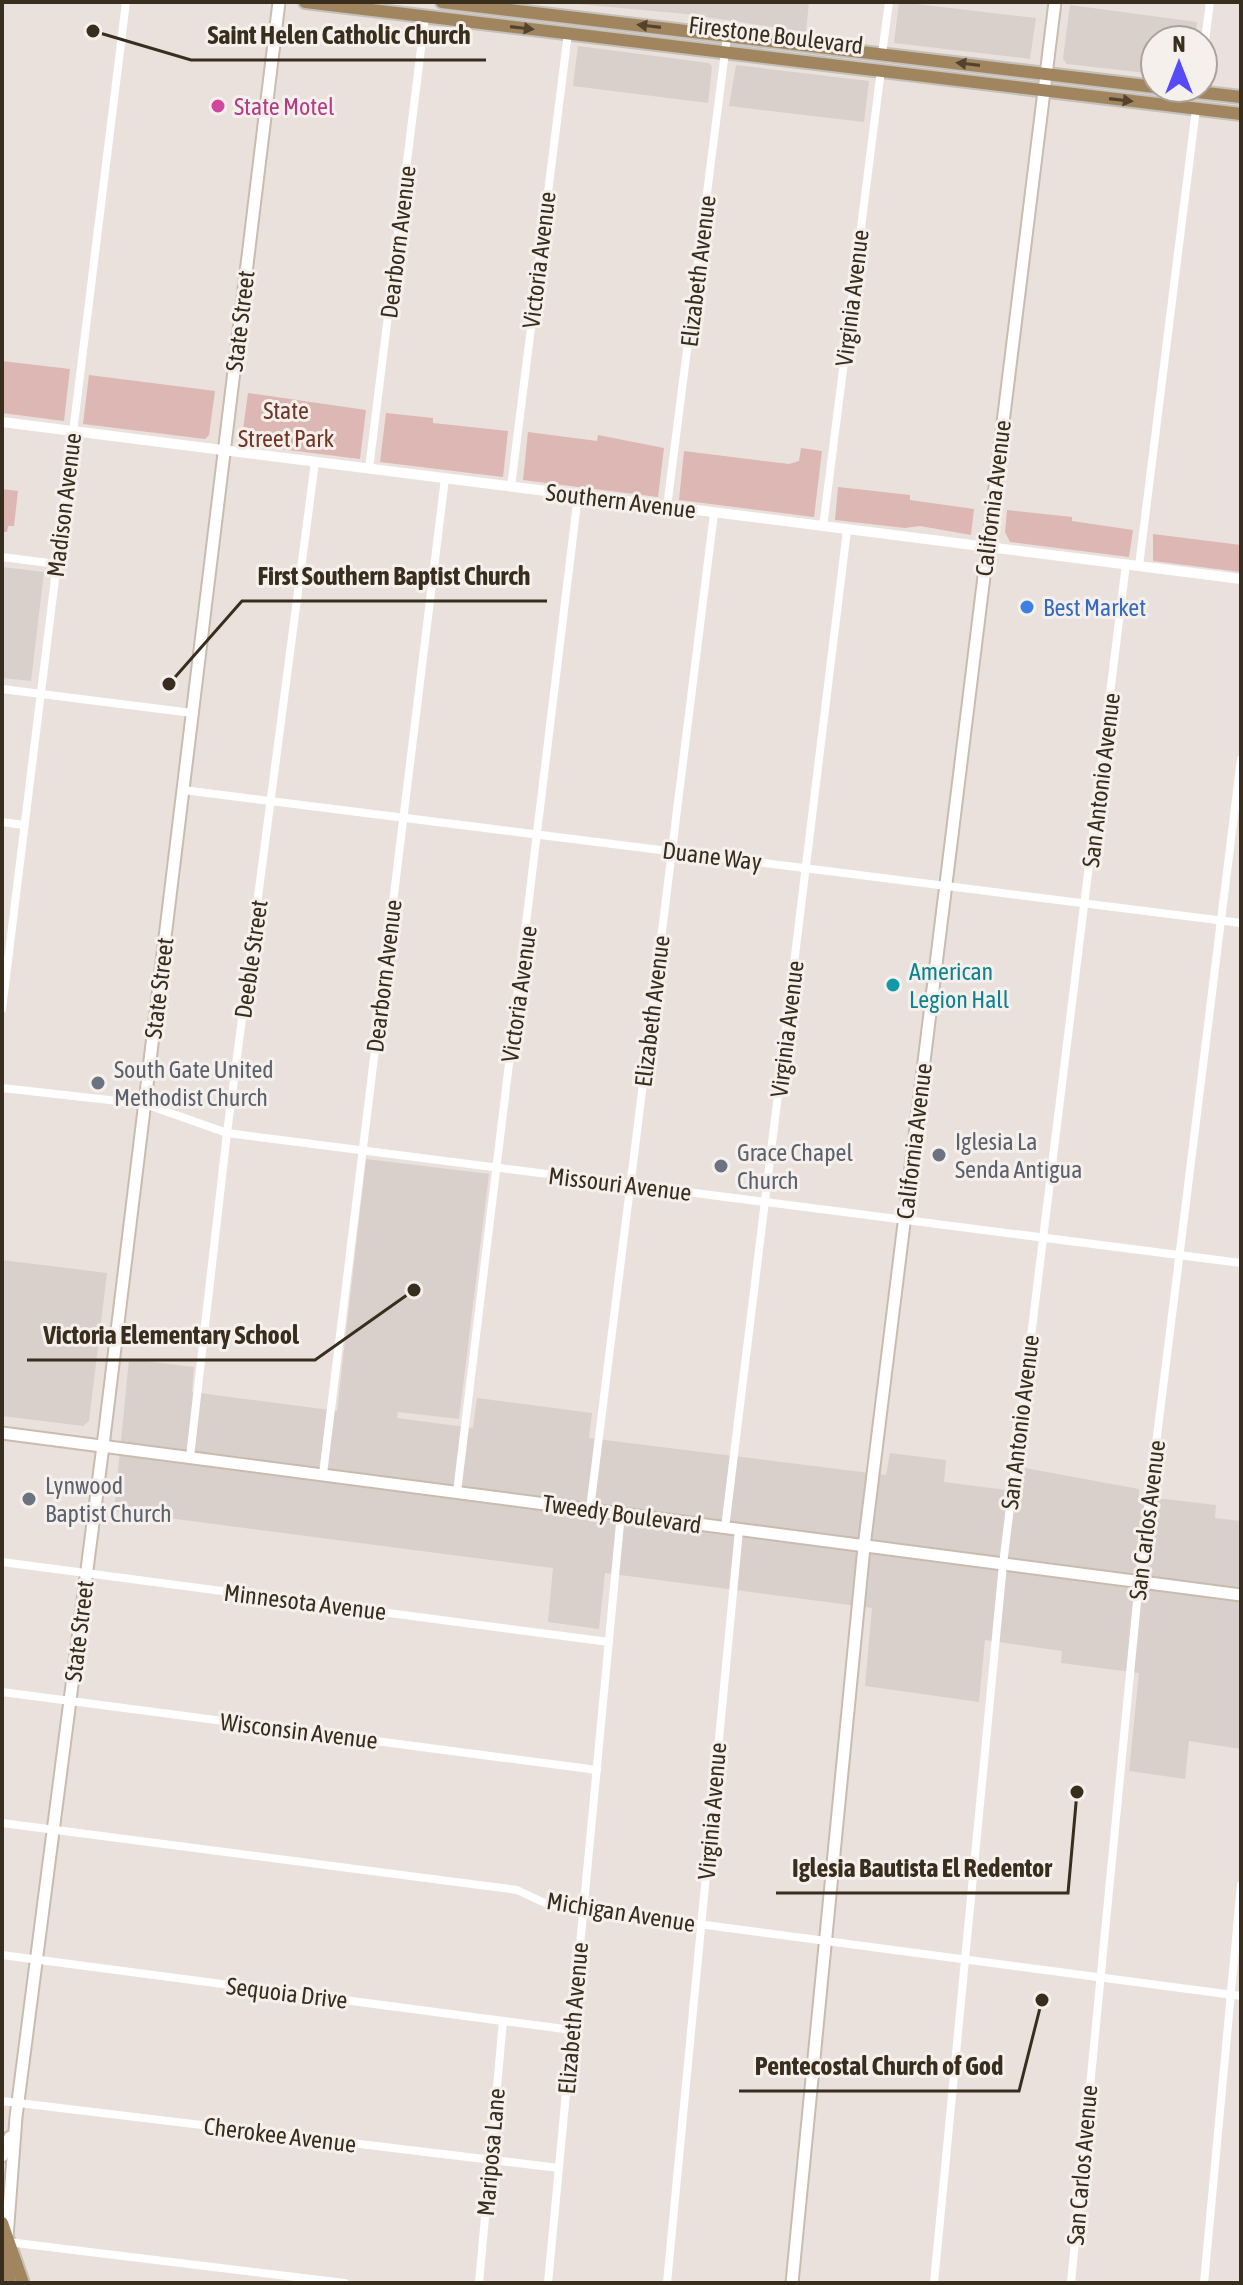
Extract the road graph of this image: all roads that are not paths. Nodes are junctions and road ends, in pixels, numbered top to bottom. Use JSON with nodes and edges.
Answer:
{"nodes":[{"id":1,"x":126,"y":2,"type":"edge"},
{"id":2,"x":279,"y":2,"type":"edge"},
{"id":3,"x":305,"y":2,"type":"edge"},
{"id":4,"x":442,"y":2,"type":"edge"},
{"id":5,"x":889,"y":2,"type":"edge"},
{"id":6,"x":1055,"y":2,"type":"edge"},
{"id":7,"x":1210,"y":2,"type":"edge"},
{"id":8,"x":425,"y":16,"type":"junction"},
{"id":9,"x":1207,"y":24,"type":"edge"},
{"id":10,"x":568,"y":33,"type":"junction"},
{"id":11,"x":727,"y":36,"type":"junction"},
{"id":12,"x":725,"y":52,"type":"junction"},
{"id":13,"x":882,"y":54,"type":"junction"},
{"id":14,"x":881,"y":70,"type":"junction"},
{"id":15,"x":1045,"y":74,"type":"junction"},
{"id":16,"x":1139,"y":85,"type":"edge"},
{"id":17,"x":1043,"y":90,"type":"junction"},
{"id":18,"x":1219,"y":93,"type":"edge"},
{"id":19,"x":1241,"y":97,"type":"edge"},
{"id":20,"x":1196,"y":109,"type":"junction"},
{"id":21,"x":1241,"y":114,"type":"edge"},
{"id":22,"x":2,"y":422,"type":"edge"},
{"id":23,"x":73,"y":431,"type":"junction"},
{"id":24,"x":225,"y":450,"type":"junction"},
{"id":25,"x":315,"y":462,"type":"junction"},
{"id":26,"x":369,"y":469,"type":"junction"},
{"id":27,"x":445,"y":478,"type":"junction"},
{"id":28,"x":511,"y":487,"type":"junction"},
{"id":29,"x":578,"y":495,"type":"junction"},
{"id":30,"x":667,"y":507,"type":"junction"},
{"id":31,"x":714,"y":513,"type":"junction"},
{"id":32,"x":823,"y":527,"type":"junction"},
{"id":33,"x":847,"y":530,"type":"junction"},
{"id":34,"x":987,"y":548,"type":"junction"},
{"id":35,"x":2,"y":557,"type":"edge"},
{"id":36,"x":57,"y":564,"type":"junction"},
{"id":37,"x":1126,"y":564,"type":"junction"},
{"id":38,"x":1139,"y":566,"type":"junction"},
{"id":39,"x":1241,"y":579,"type":"edge"},
{"id":40,"x":2,"y":689,"type":"edge"},
{"id":41,"x":41,"y":694,"type":"junction"},
{"id":42,"x":192,"y":713,"type":"junction"},
{"id":43,"x":1241,"y":759,"type":"edge"},
{"id":44,"x":183,"y":790,"type":"junction"},
{"id":45,"x":273,"y":801,"type":"junction"},
{"id":46,"x":404,"y":818,"type":"junction"},
{"id":47,"x":2,"y":822,"type":"edge"},
{"id":48,"x":24,"y":825,"type":"junction"},
{"id":49,"x":540,"y":835,"type":"junction"},
{"id":50,"x":671,"y":851,"type":"junction"},
{"id":51,"x":807,"y":868,"type":"junction"},
{"id":52,"x":945,"y":886,"type":"junction"},
{"id":53,"x":1086,"y":904,"type":"junction"},
{"id":54,"x":1221,"y":921,"type":"junction"},
{"id":55,"x":1241,"y":923,"type":"edge"},
{"id":56,"x":5,"y":955,"type":"edge"},
{"id":57,"x":2,"y":1009,"type":"edge"},
{"id":58,"x":2,"y":1088,"type":"edge"},
{"id":59,"x":145,"y":1104,"type":"junction"},
{"id":60,"x":227,"y":1133,"type":"junction"},
{"id":61,"x":361,"y":1151,"type":"junction"},
{"id":62,"x":496,"y":1168,"type":"junction"},
{"id":63,"x":632,"y":1185,"type":"junction"},
{"id":64,"x":766,"y":1202,"type":"junction"},
{"id":65,"x":904,"y":1220,"type":"junction"},
{"id":66,"x":1043,"y":1239,"type":"junction"},
{"id":67,"x":1179,"y":1255,"type":"junction"},
{"id":68,"x":1241,"y":1263,"type":"edge"},
{"id":69,"x":2,"y":1433,"type":"edge"},
{"id":70,"x":103,"y":1446,"type":"junction"},
{"id":71,"x":190,"y":1457,"type":"junction"},
{"id":72,"x":323,"y":1474,"type":"junction"},
{"id":73,"x":457,"y":1492,"type":"junction"},
{"id":74,"x":590,"y":1509,"type":"junction"},
{"id":75,"x":621,"y":1513,"type":"junction"},
{"id":76,"x":725,"y":1528,"type":"junction"},
{"id":77,"x":739,"y":1530,"type":"junction"},
{"id":78,"x":864,"y":1547,"type":"junction"},
{"id":79,"x":2,"y":1562,"type":"edge"},
{"id":80,"x":1003,"y":1564,"type":"junction"},
{"id":81,"x":87,"y":1573,"type":"junction"},
{"id":82,"x":1139,"y":1581,"type":"junction"},
{"id":83,"x":1241,"y":1595,"type":"edge"},
{"id":84,"x":609,"y":1642,"type":"junction"},
{"id":85,"x":2,"y":1692,"type":"edge"},
{"id":86,"x":70,"y":1701,"type":"junction"},
{"id":87,"x":597,"y":1770,"type":"junction"},
{"id":88,"x":2,"y":1823,"type":"edge"},
{"id":89,"x":53,"y":1829,"type":"junction"},
{"id":90,"x":1241,"y":1885,"type":"edge"},
{"id":91,"x":583,"y":1909,"type":"junction"},
{"id":92,"x":701,"y":1925,"type":"junction"},
{"id":93,"x":825,"y":1941,"type":"junction"},
{"id":94,"x":2,"y":1955,"type":"edge"},
{"id":95,"x":36,"y":1960,"type":"junction"},
{"id":96,"x":965,"y":1960,"type":"junction"},
{"id":97,"x":1099,"y":1977,"type":"junction"},
{"id":98,"x":1236,"y":1995,"type":"edge"},
{"id":99,"x":503,"y":2021,"type":"junction"},
{"id":100,"x":572,"y":2030,"type":"junction"},
{"id":101,"x":2,"y":2101,"type":"edge"},
{"id":102,"x":17,"y":2103,"type":"junction"},
{"id":103,"x":16,"y":2117,"type":"junction"},
{"id":104,"x":2,"y":2156,"type":"edge"},
{"id":105,"x":490,"y":2160,"type":"junction"},
{"id":106,"x":559,"y":2168,"type":"junction"},
{"id":107,"x":2,"y":2223,"type":"edge"},
{"id":108,"x":4,"y":2241,"type":"edge"},
{"id":109,"x":10,"y":2283,"type":"edge"},
{"id":110,"x":23,"y":2283,"type":"edge"},
{"id":111,"x":345,"y":2283,"type":"edge"},
{"id":112,"x":479,"y":2283,"type":"edge"},
{"id":113,"x":548,"y":2283,"type":"edge"},
{"id":114,"x":667,"y":2283,"type":"edge"},
{"id":115,"x":792,"y":2283,"type":"edge"},
{"id":116,"x":934,"y":2283,"type":"edge"},
{"id":117,"x":1071,"y":2283,"type":"edge"},
{"id":118,"x":1204,"y":2283,"type":"edge"}],
"edges":[{"from":1,"to":23,"type":"street","name":"Madison Avenue"},
{"from":2,"to":24,"type":"main road","name":"State Street"},
{"from":3,"to":8,"type":"main road","name":"Firestone Boulevard"},
{"from":11,"to":4,"type":"main road","name":"Firestone Boulevard","one_way":true},
{"from":5,"to":13,"type":"street"},
{"from":6,"to":15,"type":"main road","name":"California Avenue"},
{"from":7,"to":9,"type":"street"},
{"from":8,"to":10,"type":"main road","name":"Firestone Boulevard","one_way":true},
{"from":8,"to":26,"type":"street","name":"Dearborn Avenue"},
{"from":10,"to":12,"type":"main road","name":"Firestone Boulevard"},
{"from":10,"to":28,"type":"street","name":"Victoria Avenue"},
{"from":11,"to":12,"type":"street","name":"Elizabeth Avenue"},
{"from":11,"to":13,"type":"main road","name":"Firestone Boulevard"},
{"from":12,"to":14,"type":"main road","name":"Firestone Boulevard"},
{"from":12,"to":30,"type":"street","name":"Elizabeth Avenue"},
{"from":15,"to":13,"type":"main road","name":"Firestone Boulevard","one_way":true},
{"from":14,"to":17,"type":"main road","name":"Firestone Boulevard"},
{"from":14,"to":32,"type":"street","name":"Virginia Avenue"},
{"from":15,"to":16,"type":"main road","name":"Firestone Boulevard"},
{"from":15,"to":17,"type":"main road","name":"California Avenue"},
{"from":17,"to":20,"type":"main road","name":"Firestone Boulevard","one_way":true},
{"from":17,"to":34,"type":"main road","name":"California Avenue"},
{"from":18,"to":19,"type":"main road"},
{"from":20,"to":21,"type":"main road","name":"Firestone Boulevard"},
{"from":20,"to":38,"type":"street"},
{"from":22,"to":23,"type":"street","name":"Southern Avenue"},
{"from":23,"to":24,"type":"street","name":"Southern Avenue"},
{"from":23,"to":36,"type":"street","name":"Madison Avenue"},
{"from":24,"to":25,"type":"street","name":"Southern Avenue"},
{"from":24,"to":42,"type":"main road","name":"State Street"},
{"from":25,"to":26,"type":"street","name":"Southern Avenue"},
{"from":25,"to":45,"type":"street","name":"Deeble Street"},
{"from":26,"to":27,"type":"street","name":"Southern Avenue"},
{"from":27,"to":28,"type":"street","name":"Southern Avenue"},
{"from":27,"to":46,"type":"street","name":"Dearborn Avenue"},
{"from":28,"to":29,"type":"street","name":"Southern Avenue"},
{"from":29,"to":30,"type":"street","name":"Southern Avenue"},
{"from":29,"to":49,"type":"street","name":"Victoria Avenue"},
{"from":30,"to":31,"type":"street","name":"Southern Avenue"},
{"from":31,"to":32,"type":"street","name":"Southern Avenue"},
{"from":31,"to":50,"type":"street","name":"Elizabeth Avenue"},
{"from":32,"to":33,"type":"street","name":"Southern Avenue"},
{"from":33,"to":34,"type":"street","name":"Southern Avenue"},
{"from":33,"to":51,"type":"street","name":"Virginia Avenue"},
{"from":34,"to":37,"type":"street","name":"Southern Avenue"},
{"from":34,"to":52,"type":"main road","name":"California Avenue"},
{"from":35,"to":36,"type":"street"},
{"from":36,"to":41,"type":"street","name":"Madison Avenue"},
{"from":37,"to":38,"type":"street","name":"Southern Avenue"},
{"from":37,"to":53,"type":"street","name":"San Antonio Avenue"},
{"from":38,"to":39,"type":"street","name":"Southern Avenue"},
{"from":40,"to":41,"type":"street"},
{"from":41,"to":42,"type":"street"},
{"from":41,"to":48,"type":"street","name":"Madison Avenue"},
{"from":42,"to":44,"type":"main road","name":"State Street"},
{"from":43,"to":54,"type":"street","name":"San Carlos Avenue"},
{"from":44,"to":45,"type":"street","name":"Duane Way"},
{"from":44,"to":59,"type":"main road","name":"State Street"},
{"from":45,"to":46,"type":"street","name":"Duane Way"},
{"from":45,"to":60,"type":"street","name":"Deeble Street"},
{"from":46,"to":49,"type":"street","name":"Duane Way"},
{"from":46,"to":61,"type":"street","name":"Dearborn Avenue"},
{"from":47,"to":48,"type":"street"},
{"from":48,"to":56,"type":"street","name":"Madison Avenue"},
{"from":49,"to":50,"type":"street","name":"Duane Way"},
{"from":49,"to":62,"type":"street","name":"Victoria Avenue"},
{"from":50,"to":51,"type":"street","name":"Duane Way"},
{"from":50,"to":63,"type":"street","name":"Elizabeth Avenue"},
{"from":51,"to":52,"type":"street","name":"Duane Way"},
{"from":51,"to":64,"type":"street","name":"Virginia Avenue"},
{"from":52,"to":53,"type":"street","name":"Duane Way"},
{"from":52,"to":65,"type":"main road","name":"California Avenue"},
{"from":53,"to":54,"type":"street","name":"Duane Way"},
{"from":53,"to":66,"type":"street","name":"San Antonio Avenue"},
{"from":54,"to":55,"type":"street","name":"Duane Way"},
{"from":54,"to":67,"type":"street","name":"San Carlos Avenue"},
{"from":56,"to":57,"type":"street","name":"Madison Avenue"},
{"from":58,"to":59,"type":"street","name":"Missouri Avenue"},
{"from":59,"to":60,"type":"street","name":"Missouri Avenue"},
{"from":59,"to":70,"type":"main road","name":"State Street"},
{"from":60,"to":61,"type":"street","name":"Missouri Avenue"},
{"from":60,"to":71,"type":"street","name":"Deeble Street"},
{"from":61,"to":62,"type":"street","name":"Missouri Avenue"},
{"from":61,"to":72,"type":"street","name":"Dearborn Avenue"},
{"from":62,"to":63,"type":"street","name":"Missouri Avenue"},
{"from":62,"to":73,"type":"street","name":"Victoria Avenue"},
{"from":63,"to":64,"type":"street","name":"Missouri Avenue"},
{"from":63,"to":74,"type":"street","name":"Elizabeth Avenue"},
{"from":64,"to":65,"type":"street","name":"Missouri Avenue"},
{"from":64,"to":76,"type":"street","name":"Virginia Avenue"},
{"from":65,"to":66,"type":"street","name":"Missouri Avenue"},
{"from":65,"to":78,"type":"main road","name":"California Avenue"},
{"from":66,"to":67,"type":"street","name":"Missouri Avenue"},
{"from":66,"to":80,"type":"street","name":"San Antonio Avenue"},
{"from":67,"to":68,"type":"street","name":"Missouri Avenue"},
{"from":67,"to":82,"type":"street","name":"San Carlos Avenue"},
{"from":69,"to":70,"type":"main road","name":"Tweedy Boulevard"},
{"from":70,"to":71,"type":"main road","name":"Tweedy Boulevard"},
{"from":70,"to":81,"type":"main road","name":"State Street"},
{"from":71,"to":72,"type":"main road","name":"Tweedy Boulevard"},
{"from":72,"to":73,"type":"main road","name":"Tweedy Boulevard"},
{"from":73,"to":74,"type":"main road","name":"Tweedy Boulevard"},
{"from":74,"to":75,"type":"main road","name":"Tweedy Boulevard"},
{"from":75,"to":76,"type":"main road","name":"Tweedy Boulevard"},
{"from":75,"to":84,"type":"street","name":"Elizabeth Avenue"},
{"from":76,"to":77,"type":"main road","name":"Tweedy Boulevard"},
{"from":77,"to":78,"type":"main road","name":"Tweedy Boulevard"},
{"from":77,"to":92,"type":"street","name":"Virginia Avenue"},
{"from":78,"to":80,"type":"main road","name":"Tweedy Boulevard"},
{"from":78,"to":93,"type":"main road","name":"California Avenue"},
{"from":79,"to":81,"type":"street","name":"Minnesota Avenue"},
{"from":80,"to":82,"type":"main road","name":"Tweedy Boulevard"},
{"from":80,"to":96,"type":"street","name":"San Antonio Avenue"},
{"from":81,"to":84,"type":"street","name":"Minnesota Avenue"},
{"from":81,"to":86,"type":"main road","name":"State Street"},
{"from":82,"to":83,"type":"main road","name":"Tweedy Boulevard"},
{"from":82,"to":97,"type":"street","name":"San Carlos Avenue"},
{"from":84,"to":87,"type":"street","name":"Elizabeth Avenue"},
{"from":85,"to":86,"type":"street","name":"Wisconsin Avenue"},
{"from":86,"to":87,"type":"street","name":"Wisconsin Avenue"},
{"from":86,"to":89,"type":"main road","name":"State Street"},
{"from":87,"to":91,"type":"street","name":"Elizabeth Avenue"},
{"from":88,"to":89,"type":"street","name":"Michigan Avenue"},
{"from":89,"to":91,"type":"street","name":"Michigan Avenue"},
{"from":89,"to":95,"type":"main road","name":"State Street"},
{"from":90,"to":98,"type":"street"},
{"from":91,"to":92,"type":"street","name":"Michigan Avenue"},
{"from":91,"to":100,"type":"street","name":"Elizabeth Avenue"},
{"from":92,"to":93,"type":"street","name":"Michigan Avenue"},
{"from":92,"to":114,"type":"street","name":"Virginia Avenue"},
{"from":93,"to":96,"type":"street","name":"Michigan Avenue"},
{"from":93,"to":115,"type":"main road","name":"California Avenue"},
{"from":94,"to":95,"type":"street","name":"Sequoia Drive"},
{"from":95,"to":99,"type":"street","name":"Sequoia Drive"},
{"from":95,"to":102,"type":"main road","name":"State Street"},
{"from":96,"to":97,"type":"street","name":"Michigan Avenue"},
{"from":96,"to":116,"type":"street","name":"San Antonio Avenue"},
{"from":97,"to":98,"type":"street","name":"Michigan Avenue"},
{"from":97,"to":117,"type":"street","name":"San Carlos Avenue"},
{"from":98,"to":118,"type":"street"},
{"from":99,"to":100,"type":"street","name":"Sequoia Drive"},
{"from":99,"to":105,"type":"street","name":"Mariposa Lane"},
{"from":100,"to":106,"type":"street","name":"Elizabeth Avenue"},
{"from":101,"to":102,"type":"street","name":"Cherokee Avenue"},
{"from":102,"to":103,"type":"main road","name":"State Street"},
{"from":102,"to":105,"type":"street","name":"Cherokee Avenue"},
{"from":103,"to":104,"type":"main road","name":"State Street"},
{"from":103,"to":108,"type":"main road","name":"State Street"},
{"from":105,"to":106,"type":"street","name":"Cherokee Avenue"},
{"from":105,"to":112,"type":"street","name":"Mariposa Lane"},
{"from":106,"to":113,"type":"street","name":"Elizabeth Avenue"},
{"from":107,"to":108,"type":"main road"},
{"from":108,"to":109,"type":"main road"},
{"from":108,"to":110,"type":"main road"},
{"from":108,"to":111,"type":"street"}]}
